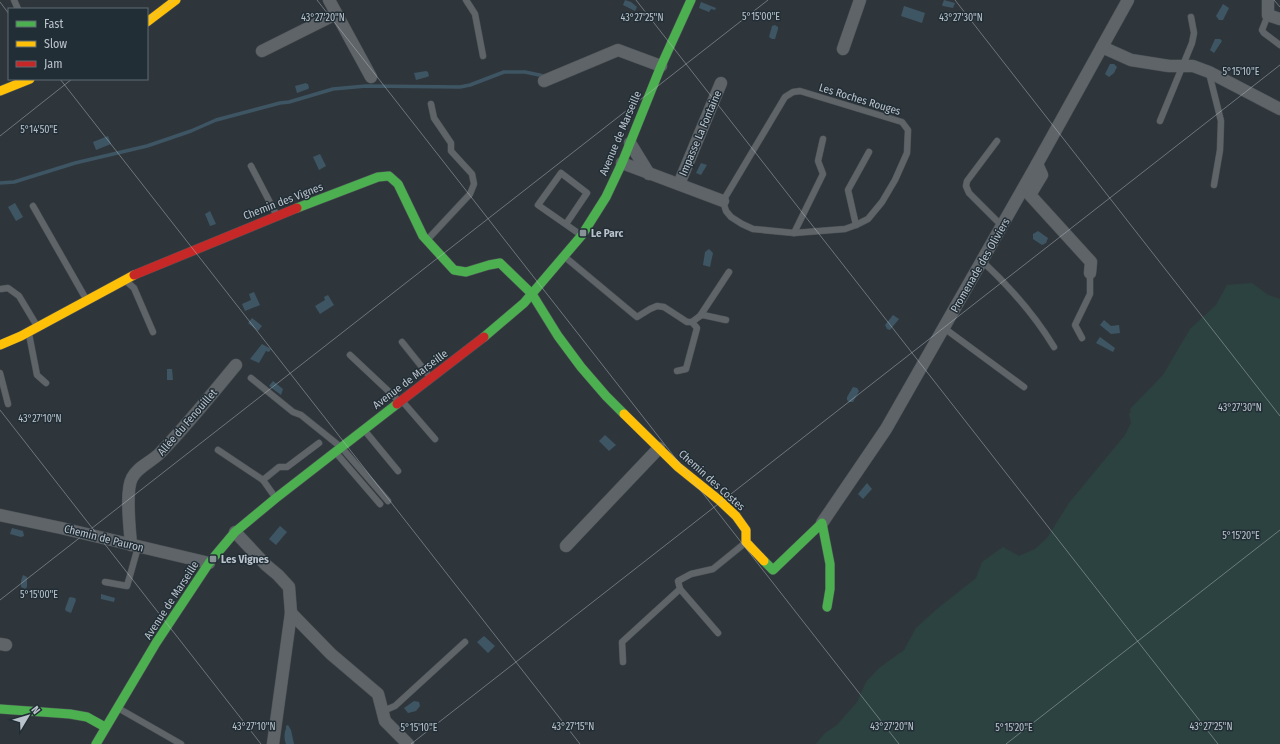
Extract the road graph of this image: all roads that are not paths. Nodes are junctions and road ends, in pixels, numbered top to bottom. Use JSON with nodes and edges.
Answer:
{"nodes":[{"id":1,"x":176,"y":0,"type":"edge"},
{"id":2,"x":329,"y":0,"type":"edge"},
{"id":3,"x":466,"y":0,"type":"edge"},
{"id":4,"x":691,"y":0,"type":"edge"},
{"id":5,"x":860,"y":0,"type":"edge"},
{"id":6,"x":1128,"y":0,"type":"edge"},
{"id":7,"x":1268,"y":0,"type":"edge"},
{"id":8,"x":336,"y":14,"type":"junction"},
{"id":9,"x":1191,"y":17,"type":"dead end"},
{"id":10,"x":1274,"y":17,"type":"edge"},
{"id":11,"x":148,"y":21,"type":"edge"},
{"id":12,"x":1280,"y":45,"type":"edge"},
{"id":13,"x":1102,"y":47,"type":"junction"},
{"id":14,"x":843,"y":49,"type":"dead end"},
{"id":15,"x":262,"y":51,"type":"dead end"},
{"id":16,"x":483,"y":56,"type":"dead end"},
{"id":17,"x":661,"y":66,"type":"junction"},
{"id":18,"x":1182,"y":66,"type":"junction"},
{"id":19,"x":1209,"y":72,"type":"junction"},
{"id":20,"x":370,"y":77,"type":"dead end"},
{"id":21,"x":28,"y":80,"type":"edge"},
{"id":22,"x":544,"y":81,"type":"dead end"},
{"id":23,"x":721,"y":83,"type":"dead end"},
{"id":24,"x":0,"y":91,"type":"edge"},
{"id":25,"x":431,"y":104,"type":"dead end"},
{"id":26,"x":1278,"y":104,"type":"edge"},
{"id":27,"x":1160,"y":121,"type":"dead end"},
{"id":28,"x":823,"y":138,"type":"dead end"},
{"id":29,"x":997,"y":141,"type":"dead end"},
{"id":30,"x":630,"y":143,"type":"junction"},
{"id":31,"x":870,"y":152,"type":"dead end"},
{"id":32,"x":622,"y":163,"type":"junction"},
{"id":33,"x":1037,"y":164,"type":"junction"},
{"id":34,"x":251,"y":166,"type":"dead end"},
{"id":35,"x":649,"y":174,"type":"junction"},
{"id":36,"x":679,"y":184,"type":"junction"},
{"id":37,"x":1214,"y":185,"type":"dead end"},
{"id":38,"x":723,"y":201,"type":"junction"},
{"id":39,"x":33,"y":206,"type":"dead end"},
{"id":40,"x":277,"y":216,"type":"junction"},
{"id":41,"x":566,"y":224,"type":"junction"},
{"id":42,"x":856,"y":225,"type":"junction"},
{"id":43,"x":1002,"y":226,"type":"junction"},
{"id":44,"x":794,"y":233,"type":"junction"},
{"id":45,"x":582,"y":235,"type":"junction"},
{"id":46,"x":427,"y":240,"type":"junction"},
{"id":47,"x":564,"y":256,"type":"junction"},
{"id":48,"x":982,"y":261,"type":"junction"},
{"id":49,"x":729,"y":272,"type":"dead end"},
{"id":50,"x":1090,"y":272,"type":"joint"},
{"id":51,"x":125,"y":280,"type":"junction"},
{"id":52,"x":1,"y":289,"type":"dead end"},
{"id":53,"x":532,"y":294,"type":"junction"},
{"id":54,"x":87,"y":300,"type":"junction"},
{"id":55,"x":700,"y":316,"type":"junction"},
{"id":56,"x":726,"y":320,"type":"dead end"},
{"id":57,"x":692,"y":322,"type":"junction"},
{"id":58,"x":37,"y":327,"type":"junction"},
{"id":59,"x":944,"y":328,"type":"junction"},
{"id":60,"x":28,"y":332,"type":"junction"},
{"id":61,"x":152,"y":332,"type":"dead end"},
{"id":62,"x":1082,"y":338,"type":"dead end"},
{"id":63,"x":402,"y":342,"type":"dead end"},
{"id":64,"x":0,"y":345,"type":"edge"},
{"id":65,"x":1054,"y":347,"type":"dead end"},
{"id":66,"x":350,"y":355,"type":"dead end"},
{"id":67,"x":236,"y":364,"type":"dead end"},
{"id":68,"x":677,"y":371,"type":"dead end"},
{"id":69,"x":0,"y":373,"type":"edge"},
{"id":70,"x":251,"y":378,"type":"dead end"},
{"id":71,"x":431,"y":379,"type":"junction"},
{"id":72,"x":46,"y":383,"type":"dead end"},
{"id":73,"x":1024,"y":387,"type":"dead end"},
{"id":74,"x":401,"y":402,"type":"junction"},
{"id":75,"x":8,"y":404,"type":"dead end"},
{"id":76,"x":364,"y":430,"type":"junction"},
{"id":77,"x":435,"y":439,"type":"dead end"},
{"id":78,"x":319,"y":443,"type":"dead end"},
{"id":79,"x":659,"y":448,"type":"junction"},
{"id":80,"x":218,"y":450,"type":"dead end"},
{"id":81,"x":339,"y":450,"type":"junction"},
{"id":82,"x":398,"y":471,"type":"dead end"},
{"id":83,"x":262,"y":480,"type":"junction"},
{"id":84,"x":276,"y":498,"type":"junction"},
{"id":85,"x":388,"y":501,"type":"dead end"},
{"id":86,"x":380,"y":504,"type":"dead end"},
{"id":87,"x":0,"y":515,"type":"edge"},
{"id":88,"x":822,"y":523,"type":"junction"},
{"id":89,"x":235,"y":532,"type":"junction"},
{"id":90,"x":746,"y":542,"type":"junction"},
{"id":91,"x":134,"y":546,"type":"junction"},
{"id":92,"x":566,"y":546,"type":"dead end"},
{"id":93,"x":209,"y":563,"type":"junction"},
{"id":94,"x":105,"y":582,"type":"dead end"},
{"id":95,"x":680,"y":589,"type":"junction"},
{"id":96,"x":827,"y":607,"type":"dead end"},
{"id":97,"x":291,"y":613,"type":"junction"},
{"id":98,"x":718,"y":633,"type":"dead end"},
{"id":99,"x":465,"y":642,"type":"dead end"},
{"id":100,"x":624,"y":662,"type":"dead end"},
{"id":101,"x":118,"y":708,"type":"junction"},
{"id":102,"x":0,"y":709,"type":"edge"},
{"id":103,"x":383,"y":711,"type":"junction"},
{"id":104,"x":105,"y":727,"type":"junction"},
{"id":105,"x":96,"y":744,"type":"edge"},
{"id":106,"x":181,"y":744,"type":"edge"},
{"id":107,"x":273,"y":744,"type":"edge"},
{"id":108,"x":408,"y":744,"type":"edge"}],
"edges":[{"from":1,"to":11,"type":"street"},
{"from":2,"to":8,"type":"street"},
{"from":3,"to":16,"type":"lane"},
{"from":4,"to":17,"type":"street","name":"Avenue de Marseille"},
{"from":5,"to":14,"type":"street"},
{"from":6,"to":13,"type":"street","name":"Promenade des Oliviers"},
{"from":7,"to":10,"type":"street"},
{"from":8,"to":15,"type":"street"},
{"from":8,"to":20,"type":"street"},
{"from":9,"to":18,"type":"lane"},
{"from":10,"to":12,"type":"lane"},
{"from":13,"to":18,"type":"street"},
{"from":13,"to":33,"type":"street","name":"Promenade des Oliviers"},
{"from":17,"to":22,"type":"street"},
{"from":17,"to":30,"type":"street","name":"Avenue de Marseille"},
{"from":18,"to":19,"type":"street"},
{"from":18,"to":27,"type":"lane"},
{"from":19,"to":26,"type":"street"},
{"from":19,"to":37,"type":"lane"},
{"from":21,"to":24,"type":"street"},
{"from":23,"to":36,"type":"street","name":"Impasse La Fontaine"},
{"from":25,"to":46,"type":"lane"},
{"from":28,"to":44,"type":"lane"},
{"from":29,"to":43,"type":"lane"},
{"from":30,"to":32,"type":"street","name":"Avenue de Marseille"},
{"from":30,"to":35,"type":"street"},
{"from":31,"to":42,"type":"lane"},
{"from":32,"to":35,"type":"street"},
{"from":32,"to":45,"type":"street","name":"Avenue de Marseille"},
{"from":33,"to":43,"type":"street","name":"Promenade des Oliviers"},
{"from":33,"to":50,"type":"street"},
{"from":34,"to":40,"type":"lane"},
{"from":35,"to":36,"type":"street"},
{"from":36,"to":38,"type":"street"},
{"from":38,"to":42,"type":"lane","name":"Les Roches Rouges"},
{"from":38,"to":44,"type":"lane","name":"Les Roches Rouges"},
{"from":39,"to":54,"type":"lane"},
{"from":40,"to":46,"type":"street","name":"Chemin des Vignes"},
{"from":40,"to":51,"type":"street","name":"Chemin des Vignes"},
{"from":41,"to":41,"type":"lane"},
{"from":41,"to":45,"type":"lane"},
{"from":42,"to":44,"type":"lane","name":"Les Roches Rouges"},
{"from":43,"to":48,"type":"street","name":"Promenade des Oliviers"},
{"from":45,"to":47,"type":"street","name":"Avenue de Marseille"},
{"from":46,"to":53,"type":"street","name":"Chemin des Vignes"},
{"from":47,"to":53,"type":"street","name":"Avenue de Marseille"},
{"from":47,"to":57,"type":"lane"},
{"from":48,"to":59,"type":"street","name":"Promenade des Oliviers"},
{"from":48,"to":65,"type":"lane"},
{"from":49,"to":55,"type":"lane"},
{"from":50,"to":62,"type":"lane"},
{"from":51,"to":54,"type":"street","name":"Chemin des Vignes"},
{"from":51,"to":61,"type":"lane"},
{"from":52,"to":58,"type":"lane"},
{"from":53,"to":71,"type":"street","name":"Avenue de Marseille"},
{"from":53,"to":79,"type":"street","name":"Chemin des Costes"},
{"from":54,"to":58,"type":"street","name":"Chemin des Vignes"},
{"from":55,"to":56,"type":"lane"},
{"from":55,"to":57,"type":"lane"},
{"from":57,"to":68,"type":"lane"},
{"from":58,"to":60,"type":"street","name":"Chemin des Vignes"},
{"from":59,"to":73,"type":"lane"},
{"from":59,"to":88,"type":"street","name":"Promenade des Oliviers"},
{"from":60,"to":64,"type":"street","name":"Chemin des Vignes"},
{"from":60,"to":72,"type":"lane"},
{"from":63,"to":71,"type":"lane"},
{"from":66,"to":74,"type":"lane"},
{"from":67,"to":91,"type":"street","name":"Allée du Fenouillet"},
{"from":69,"to":75,"type":"lane"},
{"from":70,"to":81,"type":"lane"},
{"from":71,"to":74,"type":"street","name":"Avenue de Marseille"},
{"from":74,"to":76,"type":"street","name":"Avenue de Marseille"},
{"from":74,"to":77,"type":"lane"},
{"from":76,"to":81,"type":"street","name":"Avenue de Marseille"},
{"from":76,"to":82,"type":"lane"},
{"from":78,"to":83,"type":"lane"},
{"from":79,"to":90,"type":"street","name":"Chemin des Costes"},
{"from":79,"to":92,"type":"street"},
{"from":80,"to":83,"type":"lane"},
{"from":81,"to":84,"type":"street","name":"Avenue de Marseille"},
{"from":81,"to":85,"type":"lane"},
{"from":81,"to":86,"type":"lane"},
{"from":83,"to":84,"type":"lane"},
{"from":84,"to":89,"type":"street","name":"Avenue de Marseille"},
{"from":87,"to":91,"type":"street","name":"Chemin de Pauron"},
{"from":88,"to":90,"type":"street","name":"Chemin des Costes"},
{"from":88,"to":96,"type":"street"},
{"from":89,"to":93,"type":"street","name":"Avenue de Marseille"},
{"from":89,"to":97,"type":"street"},
{"from":90,"to":95,"type":"lane"},
{"from":91,"to":93,"type":"street","name":"Chemin de Pauron"},
{"from":91,"to":94,"type":"lane"},
{"from":93,"to":101,"type":"street","name":"Avenue de Marseille"},
{"from":95,"to":98,"type":"lane"},
{"from":95,"to":100,"type":"lane"},
{"from":97,"to":103,"type":"street"},
{"from":97,"to":107,"type":"street"},
{"from":99,"to":103,"type":"lane"},
{"from":101,"to":104,"type":"street","name":"Avenue de Marseille"},
{"from":101,"to":106,"type":"lane"},
{"from":102,"to":104,"type":"street"},
{"from":103,"to":108,"type":"street"},
{"from":104,"to":105,"type":"street","name":"Avenue de Marseille"}]}
